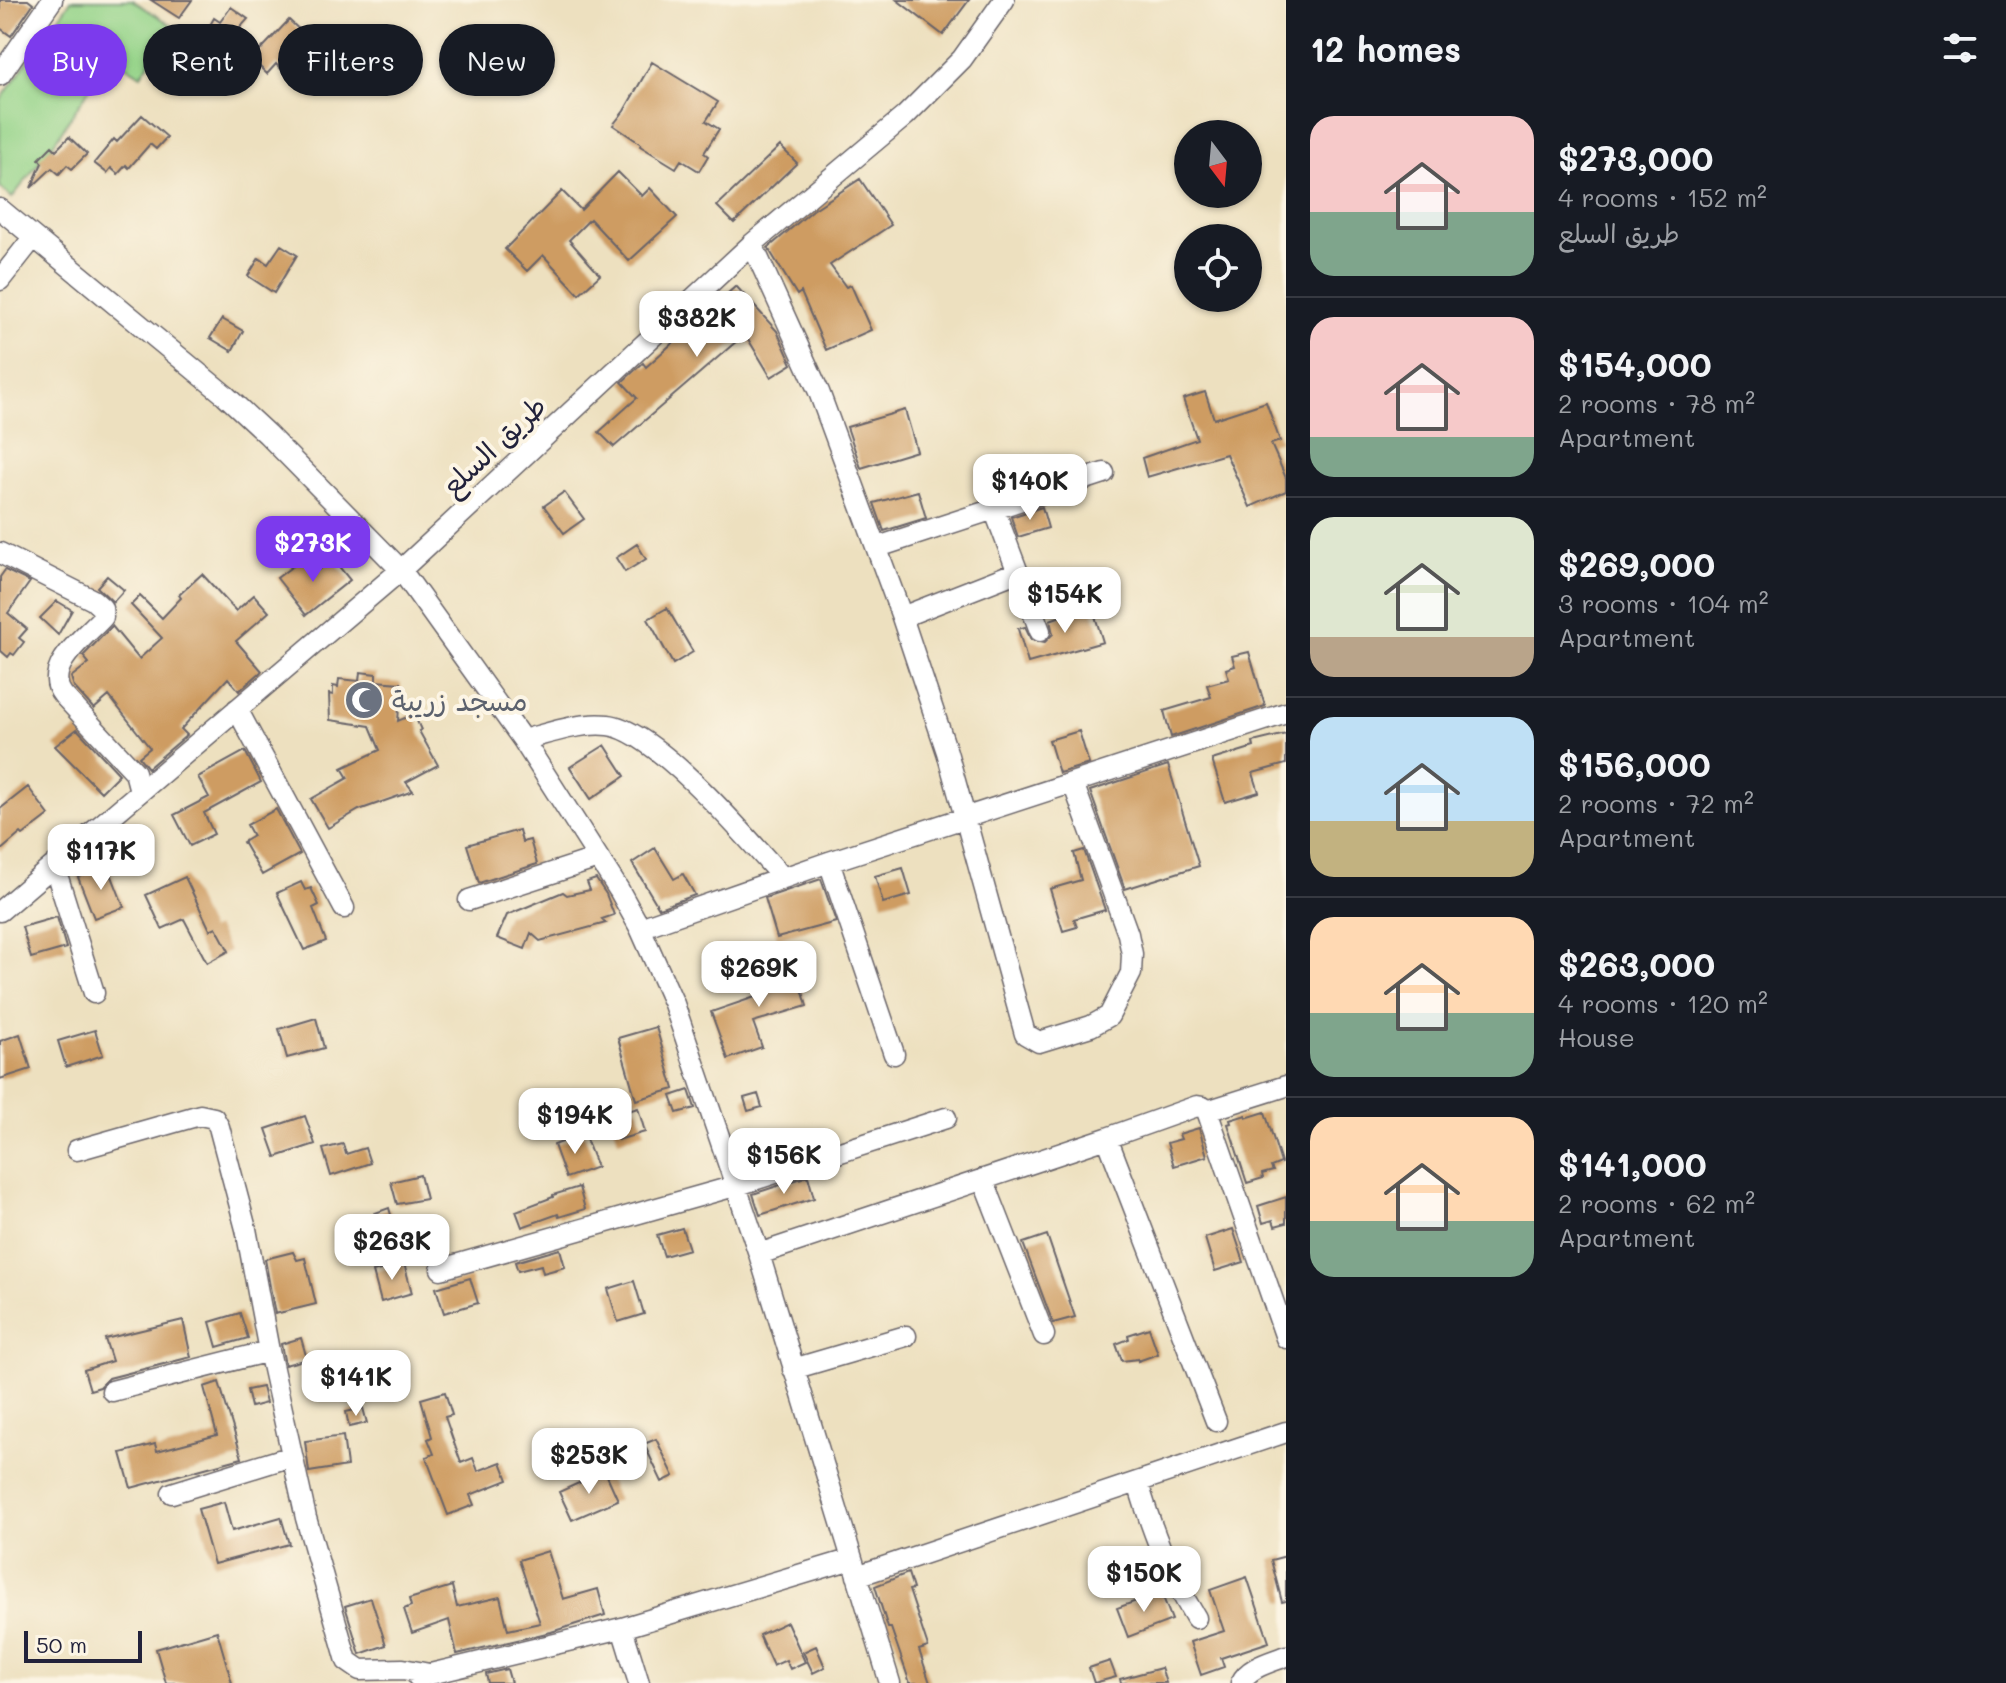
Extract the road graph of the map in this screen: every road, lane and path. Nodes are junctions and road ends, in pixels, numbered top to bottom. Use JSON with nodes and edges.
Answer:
{"nodes":[{"id":1,"x":52,"y":0,"type":"edge"},
{"id":2,"x":1004,"y":0,"type":"edge"},
{"id":3,"x":0,"y":75,"type":"edge"},
{"id":4,"x":0,"y":209,"type":"edge"},
{"id":5,"x":33,"y":238,"type":"junction"},
{"id":6,"x":752,"y":244,"type":"junction"},
{"id":7,"x":0,"y":280,"type":"edge"},
{"id":8,"x":1104,"y":473,"type":"dead end"},
{"id":9,"x":994,"y":509,"type":"junction"},
{"id":10,"x":878,"y":547,"type":"junction"},
{"id":11,"x":0,"y":553,"type":"edge"},
{"id":12,"x":401,"y":570,"type":"junction"},
{"id":13,"x":1017,"y":572,"type":"junction"},
{"id":14,"x":902,"y":617,"type":"junction"},
{"id":15,"x":1040,"y":631,"type":"dead end"},
{"id":16,"x":237,"y":709,"type":"junction"},
{"id":17,"x":1286,"y":713,"type":"edge"},
{"id":18,"x":523,"y":740,"type":"junction"},
{"id":19,"x":1073,"y":783,"type":"junction"},
{"id":20,"x":140,"y":791,"type":"junction"},
{"id":21,"x":964,"y":819,"type":"junction"},
{"id":22,"x":598,"y":858,"type":"junction"},
{"id":23,"x":829,"y":862,"type":"junction"},
{"id":24,"x":54,"y":865,"type":"junction"},
{"id":25,"x":783,"y":878,"type":"junction"},
{"id":26,"x":469,"y":900,"type":"dead end"},
{"id":27,"x":344,"y":908,"type":"dead end"},
{"id":28,"x":0,"y":911,"type":"edge"},
{"id":29,"x":640,"y":928,"type":"junction"},
{"id":30,"x":94,"y":993,"type":"dead end"},
{"id":31,"x":894,"y":1054,"type":"dead end"},
{"id":32,"x":1286,"y":1086,"type":"edge"},
{"id":33,"x":1207,"y":1111,"type":"junction"},
{"id":34,"x":946,"y":1118,"type":"dead end"},
{"id":35,"x":1107,"y":1138,"type":"junction"},
{"id":36,"x":77,"y":1150,"type":"dead end"},
{"id":37,"x":983,"y":1179,"type":"junction"},
{"id":38,"x":735,"y":1186,"type":"junction"},
{"id":39,"x":759,"y":1254,"type":"junction"},
{"id":40,"x":441,"y":1269,"type":"dead end"},
{"id":41,"x":1044,"y":1335,"type":"dead end"},
{"id":42,"x":906,"y":1336,"type":"dead end"},
{"id":43,"x":1286,"y":1338,"type":"edge"},
{"id":44,"x":269,"y":1351,"type":"junction"},
{"id":45,"x":793,"y":1369,"type":"junction"},
{"id":46,"x":112,"y":1391,"type":"dead end"},
{"id":47,"x":1216,"y":1421,"type":"dead end"},
{"id":48,"x":1286,"y":1432,"type":"edge"},
{"id":49,"x":292,"y":1456,"type":"junction"},
{"id":50,"x":1138,"y":1483,"type":"junction"},
{"id":51,"x":172,"y":1493,"type":"dead end"},
{"id":52,"x":854,"y":1567,"type":"junction"},
{"id":53,"x":1196,"y":1618,"type":"dead end"},
{"id":54,"x":622,"y":1628,"type":"junction"},
{"id":55,"x":1286,"y":1656,"type":"edge"},
{"id":56,"x":429,"y":1674,"type":"junction"},
{"id":57,"x":399,"y":1683,"type":"edge"},
{"id":58,"x":639,"y":1683,"type":"edge"},
{"id":59,"x":890,"y":1683,"type":"edge"},
{"id":60,"x":1241,"y":1683,"type":"edge"}],
"edges":[{"from":1,"to":3,"type":"street"},
{"from":2,"to":6,"type":"street","name":"طريق السلع"},
{"from":4,"to":5,"type":"street"},
{"from":5,"to":7,"type":"street"},
{"from":5,"to":12,"type":"street"},
{"from":6,"to":10,"type":"street"},
{"from":6,"to":12,"type":"street","name":"طريق السلع"},
{"from":8,"to":9,"type":"street"},
{"from":9,"to":10,"type":"street"},
{"from":9,"to":13,"type":"street"},
{"from":10,"to":14,"type":"street"},
{"from":11,"to":20,"type":"street"},
{"from":12,"to":16,"type":"street","name":"طريق السلع"},
{"from":12,"to":18,"type":"street"},
{"from":13,"to":14,"type":"street"},
{"from":13,"to":15,"type":"street"},
{"from":14,"to":21,"type":"street"},
{"from":16,"to":20,"type":"street","name":"طريق السلع"},
{"from":16,"to":27,"type":"street"},
{"from":17,"to":19,"type":"street"},
{"from":18,"to":22,"type":"street"},
{"from":18,"to":25,"type":"street"},
{"from":19,"to":21,"type":"street"},
{"from":19,"to":21,"type":"street"},
{"from":20,"to":24,"type":"street","name":"طريق السلع"},
{"from":21,"to":23,"type":"street"},
{"from":22,"to":26,"type":"street"},
{"from":22,"to":29,"type":"street"},
{"from":23,"to":25,"type":"street"},
{"from":23,"to":31,"type":"street"},
{"from":24,"to":28,"type":"street","name":"طريق السلع"},
{"from":24,"to":30,"type":"street"},
{"from":25,"to":29,"type":"street"},
{"from":29,"to":38,"type":"street"},
{"from":32,"to":33,"type":"street"},
{"from":33,"to":35,"type":"street"},
{"from":33,"to":43,"type":"street"},
{"from":34,"to":38,"type":"street"},
{"from":35,"to":37,"type":"street"},
{"from":35,"to":47,"type":"street"},
{"from":36,"to":44,"type":"street"},
{"from":37,"to":39,"type":"street"},
{"from":37,"to":41,"type":"street"},
{"from":38,"to":39,"type":"street"},
{"from":38,"to":40,"type":"street"},
{"from":39,"to":45,"type":"street"},
{"from":42,"to":45,"type":"street"},
{"from":44,"to":46,"type":"street"},
{"from":44,"to":49,"type":"street"},
{"from":45,"to":52,"type":"street"},
{"from":48,"to":50,"type":"street"},
{"from":49,"to":51,"type":"street"},
{"from":49,"to":56,"type":"street"},
{"from":50,"to":52,"type":"street"},
{"from":50,"to":53,"type":"street"},
{"from":52,"to":54,"type":"street"},
{"from":52,"to":59,"type":"street"},
{"from":54,"to":56,"type":"street"},
{"from":54,"to":58,"type":"street"},
{"from":55,"to":60,"type":"street"},
{"from":56,"to":57,"type":"street"}]}
